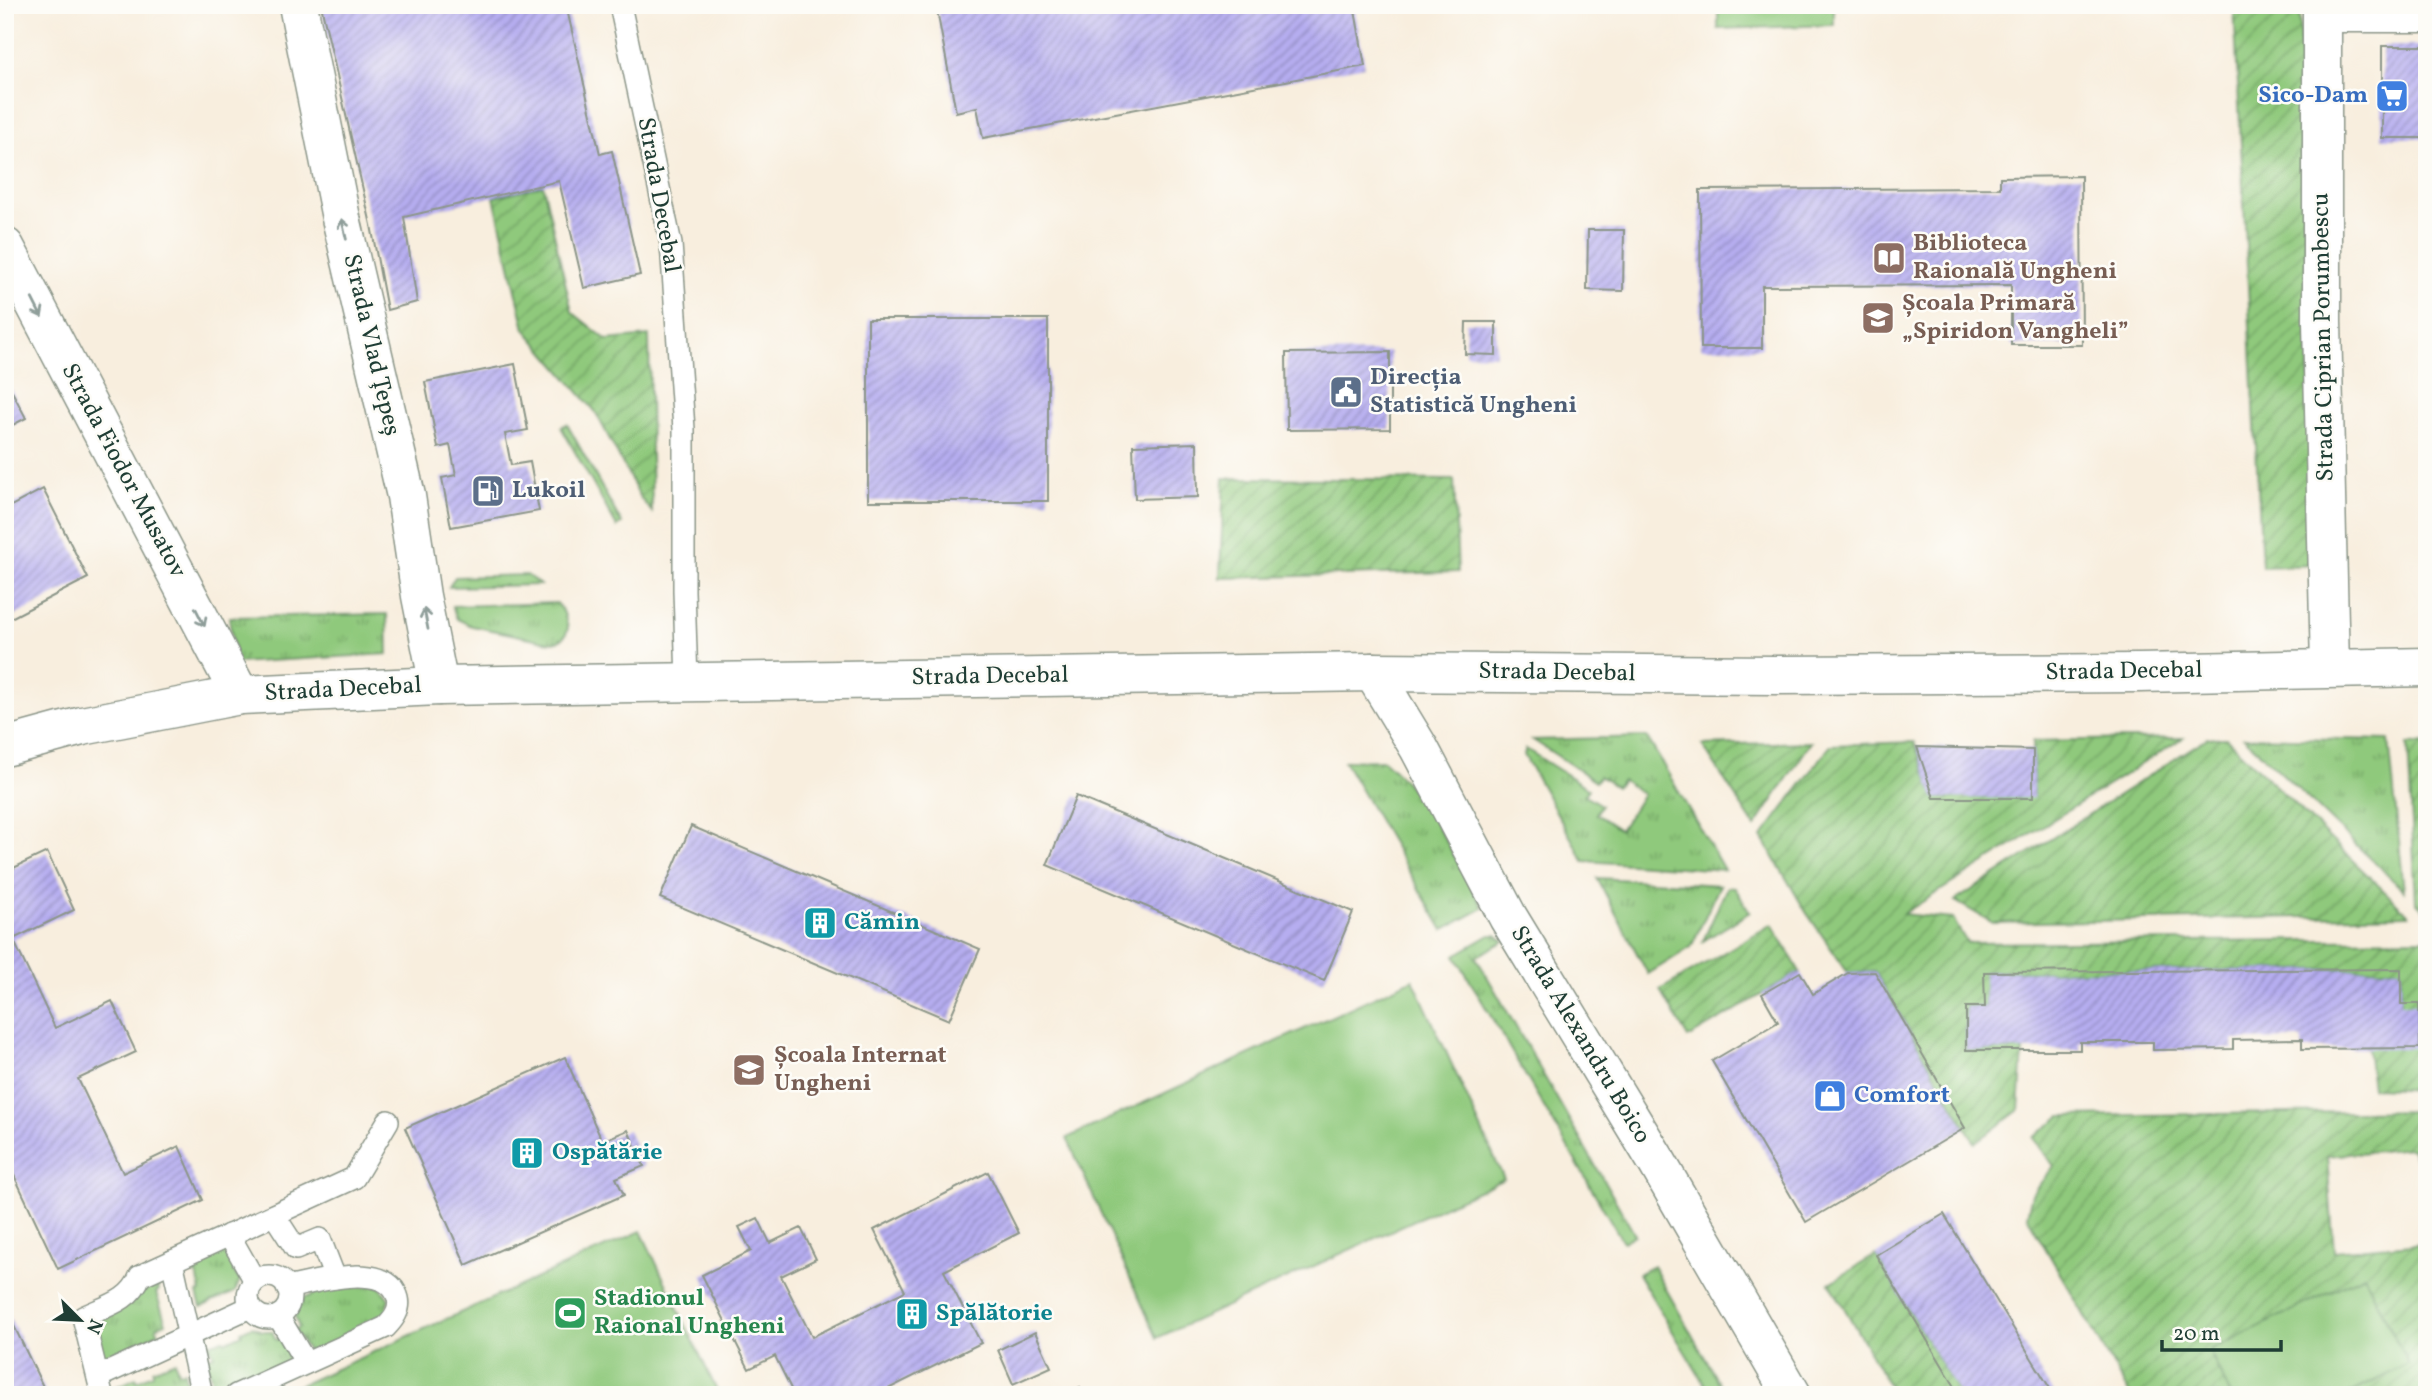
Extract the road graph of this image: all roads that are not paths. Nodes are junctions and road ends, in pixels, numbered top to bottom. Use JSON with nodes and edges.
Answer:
{"nodes":[{"id":1,"x":298,"y":5,"type":"edge"},
{"id":2,"x":620,"y":5,"type":"edge"},
{"id":3,"x":2323,"y":9,"type":"edge"},
{"id":4,"x":2427,"y":13,"type":"edge"},
{"id":5,"x":5,"y":247,"type":"edge"},
{"id":6,"x":2427,"y":667,"type":"edge"},
{"id":7,"x":2330,"y":668,"type":"junction"},
{"id":8,"x":1373,"y":672,"type":"junction"},
{"id":9,"x":687,"y":681,"type":"junction"},
{"id":10,"x":439,"y":686,"type":"junction"},
{"id":11,"x":240,"y":695,"type":"junction"},
{"id":12,"x":5,"y":747,"type":"edge"},
{"id":13,"x":388,"y":1121,"type":"dead end"},
{"id":14,"x":274,"y":1215,"type":"junction"},
{"id":15,"x":229,"y":1236,"type":"junction"},
{"id":16,"x":172,"y":1261,"type":"junction"},
{"id":17,"x":335,"y":1278,"type":"junction"},
{"id":18,"x":255,"y":1281,"type":"junction"},
{"id":19,"x":287,"y":1288,"type":"junction"},
{"id":20,"x":250,"y":1307,"type":"junction"},
{"id":21,"x":278,"y":1316,"type":"junction"},
{"id":22,"x":188,"y":1335,"type":"junction"},
{"id":23,"x":306,"y":1363,"type":"junction"},
{"id":24,"x":99,"y":1386,"type":"edge"},
{"id":25,"x":202,"y":1395,"type":"edge"},
{"id":26,"x":236,"y":1395,"type":"edge"},
{"id":27,"x":1792,"y":1395,"type":"edge"}],
"edges":[{"from":10,"to":1,"type":"street","name":"Strada Vlad Ţepeș","one_way":true},
{"from":2,"to":9,"type":"lane","name":"Strada Decebal"},
{"from":3,"to":4,"type":"street"},
{"from":3,"to":7,"type":"street","name":"Strada Ciprian Porumbescu"},
{"from":5,"to":11,"type":"street","name":"Strada Fiodor Musatov","one_way":true},
{"from":6,"to":7,"type":"street","name":"Strada Decebal"},
{"from":7,"to":8,"type":"street","name":"Strada Decebal"},
{"from":8,"to":9,"type":"street","name":"Strada Decebal"},
{"from":8,"to":27,"type":"street","name":"Strada Alexandru Boico"},
{"from":9,"to":10,"type":"street","name":"Strada Decebal"},
{"from":10,"to":11,"type":"street","name":"Strada Decebal"},
{"from":11,"to":12,"type":"street","name":"Strada Decebal"},
{"from":13,"to":14,"type":"lane"},
{"from":14,"to":15,"type":"lane"},
{"from":14,"to":17,"type":"lane"},
{"from":15,"to":16,"type":"lane"},
{"from":15,"to":18,"type":"lane"},
{"from":16,"to":22,"type":"lane"},
{"from":16,"to":24,"type":"lane"},
{"from":17,"to":19,"type":"lane"},
{"from":17,"to":23,"type":"lane"},
{"from":18,"to":19,"type":"lane"},
{"from":18,"to":20,"type":"lane"},
{"from":19,"to":21,"type":"lane"},
{"from":20,"to":21,"type":"lane"},
{"from":20,"to":22,"type":"lane"},
{"from":21,"to":23,"type":"lane"},
{"from":22,"to":24,"type":"lane"},
{"from":22,"to":25,"type":"lane"},
{"from":23,"to":26,"type":"lane"}]}
